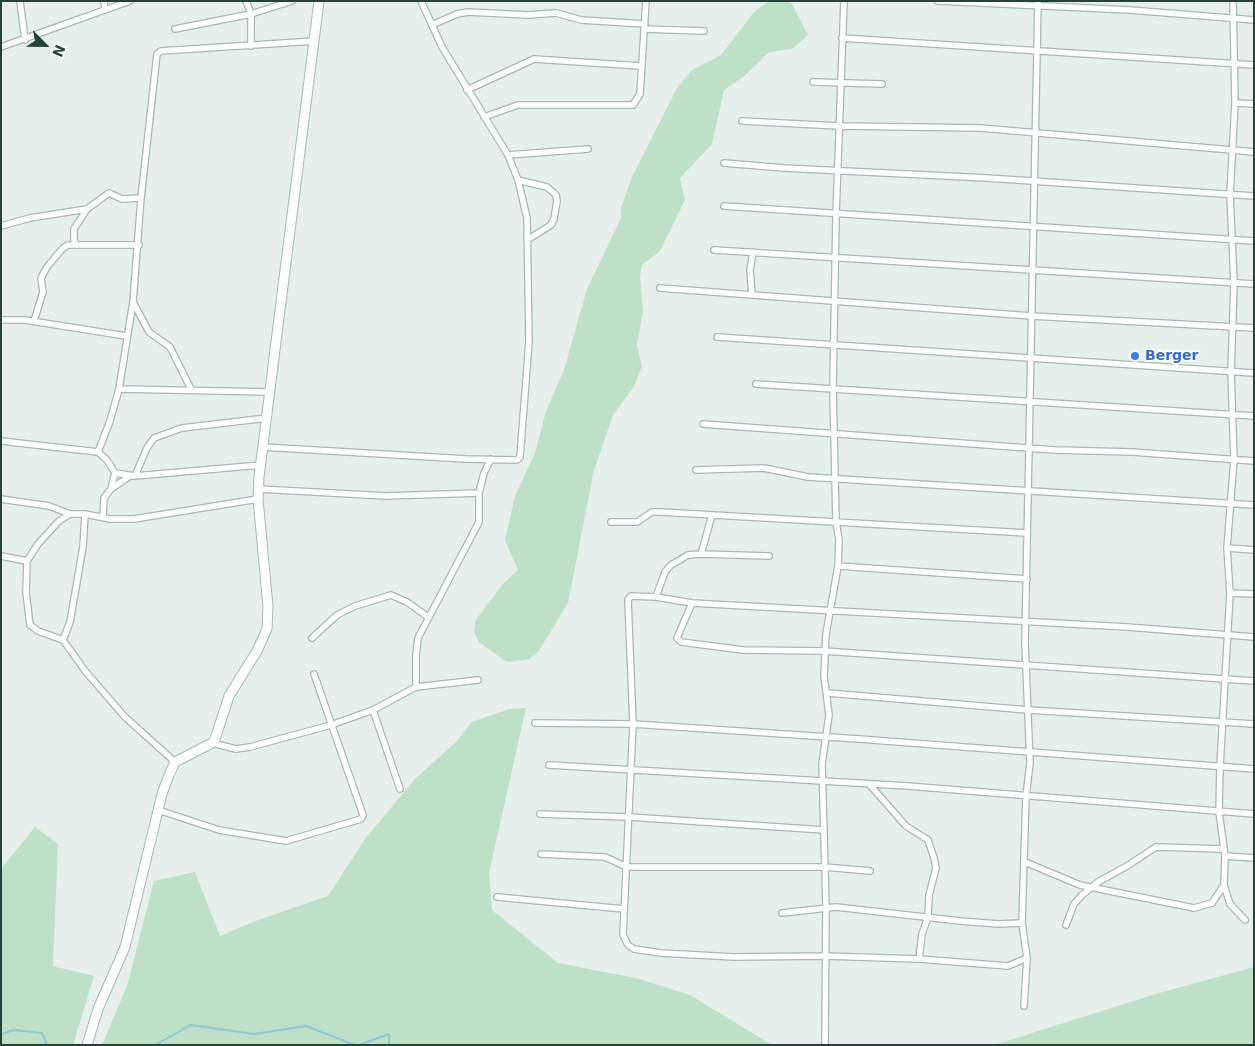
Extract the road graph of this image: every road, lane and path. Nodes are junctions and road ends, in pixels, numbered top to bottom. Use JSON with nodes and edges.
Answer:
{"nodes":[{"id":1,"x":20,"y":1,"type":"edge"},
{"id":2,"x":104,"y":1,"type":"edge"},
{"id":3,"x":130,"y":1,"type":"edge"},
{"id":4,"x":246,"y":1,"type":"edge"},
{"id":5,"x":292,"y":1,"type":"edge"},
{"id":6,"x":319,"y":1,"type":"edge"},
{"id":7,"x":421,"y":1,"type":"edge"},
{"id":8,"x":646,"y":1,"type":"edge"},
{"id":9,"x":844,"y":1,"type":"edge"},
{"id":10,"x":938,"y":1,"type":"edge"},
{"id":11,"x":1234,"y":1,"type":"edge"},
{"id":12,"x":1038,"y":3,"type":"edge"},
{"id":13,"x":105,"y":9,"type":"junction"},
{"id":14,"x":250,"y":14,"type":"junction"},
{"id":15,"x":1234,"y":19,"type":"junction"},
{"id":16,"x":1254,"y":20,"type":"edge"},
{"id":17,"x":432,"y":25,"type":"junction"},
{"id":18,"x":644,"y":27,"type":"junction"},
{"id":19,"x":175,"y":30,"type":"dead end"},
{"id":20,"x":704,"y":31,"type":"dead end"},
{"id":21,"x":842,"y":38,"type":"junction"},
{"id":22,"x":25,"y":40,"type":"junction"},
{"id":23,"x":315,"y":41,"type":"junction"},
{"id":24,"x":252,"y":46,"type":"junction"},
{"id":25,"x":1,"y":47,"type":"edge"},
{"id":26,"x":1037,"y":51,"type":"junction"},
{"id":27,"x":1235,"y":64,"type":"junction"},
{"id":28,"x":1254,"y":65,"type":"edge"},
{"id":29,"x":641,"y":66,"type":"junction"},
{"id":30,"x":812,"y":82,"type":"dead end"},
{"id":31,"x":841,"y":82,"type":"junction"},
{"id":32,"x":882,"y":84,"type":"dead end"},
{"id":33,"x":466,"y":90,"type":"junction"},
{"id":34,"x":1235,"y":103,"type":"junction"},
{"id":35,"x":1254,"y":104,"type":"edge"},
{"id":36,"x":484,"y":117,"type":"junction"},
{"id":37,"x":742,"y":121,"type":"dead end"},
{"id":38,"x":839,"y":126,"type":"junction"},
{"id":39,"x":1035,"y":132,"type":"junction"},
{"id":40,"x":588,"y":149,"type":"dead end"},
{"id":41,"x":1231,"y":150,"type":"junction"},
{"id":42,"x":1254,"y":152,"type":"edge"},
{"id":43,"x":508,"y":155,"type":"junction"},
{"id":44,"x":724,"y":163,"type":"dead end"},
{"id":45,"x":838,"y":171,"type":"junction"},
{"id":46,"x":518,"y":180,"type":"junction"},
{"id":47,"x":1033,"y":183,"type":"junction"},
{"id":48,"x":1230,"y":195,"type":"junction"},
{"id":49,"x":1254,"y":196,"type":"edge"},
{"id":50,"x":141,"y":198,"type":"junction"},
{"id":51,"x":724,"y":206,"type":"dead end"},
{"id":52,"x":87,"y":209,"type":"junction"},
{"id":53,"x":836,"y":215,"type":"junction"},
{"id":54,"x":1,"y":226,"type":"edge"},
{"id":55,"x":1032,"y":226,"type":"junction"},
{"id":56,"x":527,"y":240,"type":"junction"},
{"id":57,"x":1233,"y":240,"type":"junction"},
{"id":58,"x":1254,"y":241,"type":"edge"},
{"id":59,"x":76,"y":244,"type":"junction"},
{"id":60,"x":139,"y":245,"type":"junction"},
{"id":61,"x":714,"y":250,"type":"dead end"},
{"id":62,"x":753,"y":252,"type":"junction"},
{"id":63,"x":835,"y":256,"type":"junction"},
{"id":64,"x":1032,"y":269,"type":"junction"},
{"id":65,"x":1234,"y":283,"type":"junction"},
{"id":66,"x":1254,"y":284,"type":"edge"},
{"id":67,"x":660,"y":288,"type":"dead end"},
{"id":68,"x":752,"y":295,"type":"junction"},
{"id":69,"x":835,"y":301,"type":"junction"},
{"id":70,"x":133,"y":302,"type":"junction"},
{"id":71,"x":1031,"y":316,"type":"junction"},
{"id":72,"x":1,"y":320,"type":"edge"},
{"id":73,"x":34,"y":321,"type":"junction"},
{"id":74,"x":1232,"y":326,"type":"junction"},
{"id":75,"x":1254,"y":328,"type":"edge"},
{"id":76,"x":126,"y":336,"type":"junction"},
{"id":77,"x":717,"y":337,"type":"dead end"},
{"id":78,"x":834,"y":346,"type":"junction"},
{"id":79,"x":1031,"y":357,"type":"junction"},
{"id":80,"x":1230,"y":372,"type":"junction"},
{"id":81,"x":1254,"y":373,"type":"edge"},
{"id":82,"x":756,"y":384,"type":"dead end"},
{"id":83,"x":119,"y":389,"type":"junction"},
{"id":84,"x":191,"y":389,"type":"junction"},
{"id":85,"x":833,"y":390,"type":"junction"},
{"id":86,"x":270,"y":392,"type":"junction"},
{"id":87,"x":1030,"y":402,"type":"junction"},
{"id":88,"x":1231,"y":414,"type":"junction"},
{"id":89,"x":1254,"y":416,"type":"edge"},
{"id":90,"x":267,"y":418,"type":"junction"},
{"id":91,"x":703,"y":424,"type":"dead end"},
{"id":92,"x":835,"y":434,"type":"junction"},
{"id":93,"x":1,"y":441,"type":"edge"},
{"id":94,"x":263,"y":447,"type":"junction"},
{"id":95,"x":1030,"y":447,"type":"junction"},
{"id":96,"x":98,"y":452,"type":"junction"},
{"id":97,"x":492,"y":459,"type":"junction"},
{"id":98,"x":1234,"y":459,"type":"junction"},
{"id":99,"x":1254,"y":461,"type":"edge"},
{"id":100,"x":261,"y":465,"type":"junction"},
{"id":101,"x":696,"y":470,"type":"dead end"},
{"id":102,"x":115,"y":473,"type":"junction"},
{"id":103,"x":132,"y":476,"type":"junction"},
{"id":104,"x":836,"y":478,"type":"junction"},
{"id":105,"x":111,"y":489,"type":"junction"},
{"id":106,"x":259,"y":489,"type":"junction"},
{"id":107,"x":1028,"y":492,"type":"junction"},
{"id":108,"x":479,"y":493,"type":"junction"},
{"id":109,"x":1,"y":499,"type":"edge"},
{"id":110,"x":258,"y":499,"type":"junction"},
{"id":111,"x":1230,"y":504,"type":"junction"},
{"id":112,"x":1254,"y":505,"type":"edge"},
{"id":113,"x":58,"y":508,"type":"junction"},
{"id":114,"x":70,"y":514,"type":"junction"},
{"id":115,"x":85,"y":514,"type":"junction"},
{"id":116,"x":712,"y":515,"type":"junction"},
{"id":117,"x":100,"y":517,"type":"junction"},
{"id":118,"x":59,"y":521,"type":"junction"},
{"id":119,"x":611,"y":522,"type":"dead end"},
{"id":120,"x":836,"y":522,"type":"junction"},
{"id":121,"x":84,"y":527,"type":"junction"},
{"id":122,"x":1027,"y":533,"type":"junction"},
{"id":123,"x":1227,"y":548,"type":"junction"},
{"id":124,"x":1254,"y":550,"type":"edge"},
{"id":125,"x":701,"y":554,"type":"junction"},
{"id":126,"x":1,"y":556,"type":"edge"},
{"id":127,"x":769,"y":556,"type":"dead end"},
{"id":128,"x":27,"y":560,"type":"junction"},
{"id":129,"x":838,"y":566,"type":"junction"},
{"id":130,"x":1026,"y":579,"type":"junction"},
{"id":131,"x":1230,"y":593,"type":"junction"},
{"id":132,"x":1254,"y":594,"type":"edge"},
{"id":133,"x":656,"y":597,"type":"junction"},
{"id":134,"x":692,"y":603,"type":"junction"},
{"id":135,"x":828,"y":610,"type":"junction"},
{"id":136,"x":428,"y":617,"type":"junction"},
{"id":137,"x":1026,"y":622,"type":"junction"},
{"id":138,"x":1228,"y":635,"type":"junction"},
{"id":139,"x":1254,"y":637,"type":"edge"},
{"id":140,"x":312,"y":638,"type":"dead end"},
{"id":141,"x":64,"y":640,"type":"junction"},
{"id":142,"x":824,"y":651,"type":"junction"},
{"id":143,"x":1025,"y":667,"type":"junction"},
{"id":144,"x":314,"y":674,"type":"dead end"},
{"id":145,"x":1224,"y":679,"type":"junction"},
{"id":146,"x":478,"y":680,"type":"dead end"},
{"id":147,"x":1254,"y":681,"type":"edge"},
{"id":148,"x":416,"y":687,"type":"junction"},
{"id":149,"x":828,"y":693,"type":"junction"},
{"id":150,"x":373,"y":710,"type":"junction"},
{"id":151,"x":1028,"y":710,"type":"junction"},
{"id":152,"x":1222,"y":722,"type":"junction"},
{"id":153,"x":535,"y":723,"type":"dead end"},
{"id":154,"x":633,"y":724,"type":"junction"},
{"id":155,"x":1254,"y":724,"type":"edge"},
{"id":156,"x":331,"y":726,"type":"junction"},
{"id":157,"x":826,"y":738,"type":"junction"},
{"id":158,"x":212,"y":743,"type":"junction"},
{"id":159,"x":1029,"y":752,"type":"junction"},
{"id":160,"x":176,"y":762,"type":"junction"},
{"id":161,"x":549,"y":765,"type":"dead end"},
{"id":162,"x":1220,"y":767,"type":"junction"},
{"id":163,"x":1254,"y":769,"type":"edge"},
{"id":164,"x":632,"y":770,"type":"junction"},
{"id":165,"x":823,"y":783,"type":"junction"},
{"id":166,"x":869,"y":784,"type":"junction"},
{"id":167,"x":400,"y":789,"type":"dead end"},
{"id":168,"x":1026,"y":796,"type":"junction"},
{"id":169,"x":158,"y":810,"type":"junction"},
{"id":170,"x":1220,"y":812,"type":"junction"},
{"id":171,"x":540,"y":814,"type":"dead end"},
{"id":172,"x":1254,"y":814,"type":"edge"},
{"id":173,"x":629,"y":817,"type":"junction"},
{"id":174,"x":824,"y":830,"type":"junction"},
{"id":175,"x":1223,"y":849,"type":"junction"},
{"id":176,"x":541,"y":854,"type":"dead end"},
{"id":177,"x":1224,"y":856,"type":"junction"},
{"id":178,"x":1254,"y":858,"type":"edge"},
{"id":179,"x":1025,"y":862,"type":"junction"},
{"id":180,"x":627,"y":867,"type":"junction"},
{"id":181,"x":824,"y":867,"type":"junction"},
{"id":182,"x":870,"y":871,"type":"dead end"},
{"id":183,"x":1224,"y":885,"type":"junction"},
{"id":184,"x":1092,"y":888,"type":"junction"},
{"id":185,"x":497,"y":897,"type":"dead end"},
{"id":186,"x":826,"y":907,"type":"junction"},
{"id":187,"x":624,"y":910,"type":"junction"},
{"id":188,"x":782,"y":913,"type":"dead end"},
{"id":189,"x":928,"y":917,"type":"junction"},
{"id":190,"x":1245,"y":920,"type":"dead end"},
{"id":191,"x":1022,"y":923,"type":"junction"},
{"id":192,"x":1066,"y":925,"type":"dead end"},
{"id":193,"x":824,"y":956,"type":"junction"},
{"id":194,"x":1027,"y":958,"type":"junction"},
{"id":195,"x":919,"y":959,"type":"junction"},
{"id":196,"x":1024,"y":1006,"type":"dead end"},
{"id":197,"x":87,"y":1045,"type":"edge"},
{"id":198,"x":825,"y":1045,"type":"edge"}],
"edges":[{"from":1,"to":22,"type":"street"},
{"from":2,"to":13,"type":"street"},
{"from":3,"to":13,"type":"street"},
{"from":4,"to":14,"type":"street"},
{"from":5,"to":14,"type":"street"},
{"from":6,"to":23,"type":"street"},
{"from":7,"to":17,"type":"street"},
{"from":8,"to":18,"type":"street"},
{"from":9,"to":21,"type":"street"},
{"from":10,"to":12,"type":"street"},
{"from":11,"to":15,"type":"street"},
{"from":12,"to":15,"type":"street"},
{"from":12,"to":26,"type":"street"},
{"from":13,"to":22,"type":"street"},
{"from":14,"to":19,"type":"street"},
{"from":14,"to":24,"type":"street"},
{"from":15,"to":16,"type":"street"},
{"from":15,"to":27,"type":"street"},
{"from":17,"to":18,"type":"street"},
{"from":17,"to":33,"type":"street"},
{"from":18,"to":20,"type":"street"},
{"from":18,"to":29,"type":"street"},
{"from":21,"to":26,"type":"street"},
{"from":21,"to":31,"type":"street"},
{"from":22,"to":25,"type":"street"},
{"from":23,"to":24,"type":"street"},
{"from":23,"to":86,"type":"street"},
{"from":24,"to":50,"type":"street"},
{"from":26,"to":27,"type":"street"},
{"from":26,"to":39,"type":"street"},
{"from":27,"to":28,"type":"street"},
{"from":27,"to":34,"type":"street"},
{"from":29,"to":33,"type":"street"},
{"from":29,"to":36,"type":"street"},
{"from":30,"to":31,"type":"street"},
{"from":31,"to":32,"type":"street"},
{"from":31,"to":38,"type":"street"},
{"from":33,"to":36,"type":"street"},
{"from":34,"to":35,"type":"street"},
{"from":34,"to":41,"type":"street"},
{"from":36,"to":43,"type":"street"},
{"from":37,"to":38,"type":"street"},
{"from":38,"to":39,"type":"street"},
{"from":38,"to":45,"type":"street"},
{"from":39,"to":41,"type":"street"},
{"from":39,"to":47,"type":"street"},
{"from":40,"to":43,"type":"street"},
{"from":41,"to":42,"type":"street"},
{"from":41,"to":48,"type":"street"},
{"from":43,"to":46,"type":"street"},
{"from":44,"to":45,"type":"street"},
{"from":45,"to":47,"type":"street"},
{"from":45,"to":53,"type":"street"},
{"from":46,"to":56,"type":"street"},
{"from":46,"to":56,"type":"street"},
{"from":47,"to":48,"type":"street"},
{"from":47,"to":55,"type":"street"},
{"from":48,"to":49,"type":"street"},
{"from":48,"to":57,"type":"street"},
{"from":50,"to":52,"type":"street"},
{"from":50,"to":60,"type":"street"},
{"from":51,"to":53,"type":"street"},
{"from":52,"to":54,"type":"street"},
{"from":52,"to":59,"type":"street"},
{"from":53,"to":55,"type":"street"},
{"from":53,"to":63,"type":"street"},
{"from":55,"to":57,"type":"street"},
{"from":55,"to":64,"type":"street"},
{"from":56,"to":97,"type":"street"},
{"from":57,"to":58,"type":"street"},
{"from":57,"to":65,"type":"street"},
{"from":59,"to":60,"type":"street"},
{"from":59,"to":73,"type":"street"},
{"from":60,"to":70,"type":"street"},
{"from":61,"to":62,"type":"street"},
{"from":62,"to":63,"type":"street"},
{"from":62,"to":68,"type":"street"},
{"from":63,"to":64,"type":"street"},
{"from":63,"to":69,"type":"street"},
{"from":64,"to":65,"type":"street"},
{"from":64,"to":71,"type":"street"},
{"from":65,"to":66,"type":"street"},
{"from":65,"to":74,"type":"street"},
{"from":67,"to":68,"type":"street"},
{"from":68,"to":69,"type":"street"},
{"from":69,"to":71,"type":"street"},
{"from":69,"to":78,"type":"street"},
{"from":70,"to":76,"type":"street"},
{"from":70,"to":84,"type":"street"},
{"from":71,"to":74,"type":"street"},
{"from":71,"to":79,"type":"street"},
{"from":72,"to":73,"type":"street"},
{"from":73,"to":76,"type":"street"},
{"from":74,"to":75,"type":"street"},
{"from":74,"to":80,"type":"street"},
{"from":76,"to":83,"type":"street"},
{"from":77,"to":78,"type":"street"},
{"from":78,"to":79,"type":"street"},
{"from":78,"to":85,"type":"street"},
{"from":79,"to":80,"type":"street"},
{"from":79,"to":87,"type":"street"},
{"from":80,"to":81,"type":"street"},
{"from":80,"to":88,"type":"street"},
{"from":82,"to":85,"type":"street"},
{"from":83,"to":84,"type":"street"},
{"from":83,"to":96,"type":"street"},
{"from":84,"to":86,"type":"street"},
{"from":85,"to":87,"type":"street"},
{"from":85,"to":92,"type":"street"},
{"from":86,"to":90,"type":"street"},
{"from":87,"to":88,"type":"street"},
{"from":87,"to":95,"type":"street"},
{"from":88,"to":89,"type":"street"},
{"from":88,"to":98,"type":"street"},
{"from":90,"to":94,"type":"street"},
{"from":90,"to":103,"type":"street"},
{"from":91,"to":92,"type":"street"},
{"from":92,"to":95,"type":"street"},
{"from":92,"to":104,"type":"street"},
{"from":93,"to":96,"type":"street"},
{"from":94,"to":97,"type":"street"},
{"from":94,"to":100,"type":"street"},
{"from":95,"to":98,"type":"street"},
{"from":95,"to":107,"type":"street"},
{"from":96,"to":102,"type":"street"},
{"from":97,"to":108,"type":"street"},
{"from":98,"to":99,"type":"street"},
{"from":98,"to":111,"type":"street"},
{"from":100,"to":103,"type":"street"},
{"from":100,"to":106,"type":"street"},
{"from":101,"to":104,"type":"street"},
{"from":102,"to":103,"type":"street"},
{"from":102,"to":105,"type":"street"},
{"from":103,"to":105,"type":"street"},
{"from":104,"to":107,"type":"street"},
{"from":104,"to":120,"type":"street"},
{"from":105,"to":117,"type":"street"},
{"from":106,"to":108,"type":"street"},
{"from":106,"to":110,"type":"street"},
{"from":107,"to":111,"type":"street"},
{"from":107,"to":122,"type":"street"},
{"from":108,"to":136,"type":"street"},
{"from":109,"to":113,"type":"street"},
{"from":110,"to":117,"type":"street"},
{"from":110,"to":158,"type":"street"},
{"from":111,"to":112,"type":"street"},
{"from":111,"to":123,"type":"street"},
{"from":113,"to":114,"type":"street"},
{"from":113,"to":118,"type":"street"},
{"from":114,"to":115,"type":"street"},
{"from":114,"to":118,"type":"street"},
{"from":115,"to":117,"type":"street"},
{"from":115,"to":121,"type":"street"},
{"from":116,"to":119,"type":"street"},
{"from":116,"to":120,"type":"street"},
{"from":116,"to":125,"type":"street"},
{"from":117,"to":121,"type":"street"},
{"from":118,"to":128,"type":"street"},
{"from":120,"to":122,"type":"street"},
{"from":120,"to":129,"type":"street"},
{"from":121,"to":141,"type":"street"},
{"from":122,"to":130,"type":"street"},
{"from":123,"to":124,"type":"street"},
{"from":123,"to":131,"type":"street"},
{"from":125,"to":127,"type":"street"},
{"from":125,"to":133,"type":"street"},
{"from":126,"to":128,"type":"street"},
{"from":128,"to":141,"type":"street"},
{"from":129,"to":130,"type":"street"},
{"from":129,"to":135,"type":"street"},
{"from":130,"to":137,"type":"street"},
{"from":131,"to":132,"type":"street"},
{"from":131,"to":138,"type":"street"},
{"from":133,"to":134,"type":"street"},
{"from":133,"to":154,"type":"street"},
{"from":134,"to":135,"type":"street"},
{"from":134,"to":142,"type":"street"},
{"from":135,"to":137,"type":"street"},
{"from":135,"to":142,"type":"street"},
{"from":136,"to":140,"type":"street"},
{"from":136,"to":148,"type":"street"},
{"from":137,"to":138,"type":"street"},
{"from":137,"to":143,"type":"street"},
{"from":138,"to":139,"type":"street"},
{"from":138,"to":145,"type":"street"},
{"from":141,"to":160,"type":"street"},
{"from":142,"to":143,"type":"street"},
{"from":142,"to":149,"type":"street"},
{"from":143,"to":145,"type":"street"},
{"from":143,"to":151,"type":"street"},
{"from":144,"to":156,"type":"street"},
{"from":145,"to":147,"type":"street"},
{"from":145,"to":152,"type":"street"},
{"from":146,"to":148,"type":"street"},
{"from":148,"to":150,"type":"street"},
{"from":149,"to":151,"type":"street"},
{"from":149,"to":157,"type":"street"},
{"from":150,"to":156,"type":"street"},
{"from":150,"to":167,"type":"street"},
{"from":151,"to":152,"type":"street"},
{"from":151,"to":159,"type":"street"},
{"from":152,"to":155,"type":"street"},
{"from":152,"to":162,"type":"street"},
{"from":153,"to":154,"type":"street"},
{"from":154,"to":157,"type":"street"},
{"from":154,"to":164,"type":"street"},
{"from":156,"to":158,"type":"street"},
{"from":156,"to":169,"type":"street"},
{"from":157,"to":159,"type":"street"},
{"from":157,"to":165,"type":"street"},
{"from":158,"to":160,"type":"street"},
{"from":159,"to":162,"type":"street"},
{"from":159,"to":168,"type":"street"},
{"from":160,"to":169,"type":"street"},
{"from":161,"to":164,"type":"street"},
{"from":162,"to":163,"type":"street"},
{"from":162,"to":170,"type":"street"},
{"from":164,"to":165,"type":"street"},
{"from":164,"to":173,"type":"street"},
{"from":165,"to":166,"type":"street"},
{"from":165,"to":174,"type":"street"},
{"from":166,"to":168,"type":"street"},
{"from":166,"to":189,"type":"street"},
{"from":168,"to":170,"type":"street"},
{"from":168,"to":179,"type":"street"},
{"from":169,"to":197,"type":"street"},
{"from":170,"to":172,"type":"street"},
{"from":170,"to":175,"type":"street"},
{"from":171,"to":173,"type":"street"},
{"from":173,"to":174,"type":"street"},
{"from":173,"to":180,"type":"street"},
{"from":174,"to":181,"type":"street"},
{"from":175,"to":177,"type":"street"},
{"from":175,"to":184,"type":"street"},
{"from":176,"to":180,"type":"street"},
{"from":177,"to":178,"type":"street"},
{"from":177,"to":183,"type":"street"},
{"from":179,"to":184,"type":"street"},
{"from":179,"to":191,"type":"street"},
{"from":180,"to":181,"type":"street"},
{"from":180,"to":187,"type":"street"},
{"from":181,"to":182,"type":"street"},
{"from":181,"to":186,"type":"street"},
{"from":183,"to":184,"type":"street"},
{"from":183,"to":190,"type":"street"},
{"from":184,"to":192,"type":"street"},
{"from":185,"to":187,"type":"street"},
{"from":186,"to":188,"type":"street"},
{"from":186,"to":189,"type":"street"},
{"from":186,"to":193,"type":"street"},
{"from":187,"to":193,"type":"street"},
{"from":189,"to":191,"type":"street"},
{"from":189,"to":195,"type":"street"},
{"from":191,"to":194,"type":"street"},
{"from":193,"to":195,"type":"street"},
{"from":193,"to":198,"type":"street"},
{"from":194,"to":195,"type":"street"},
{"from":194,"to":196,"type":"street"}]}
